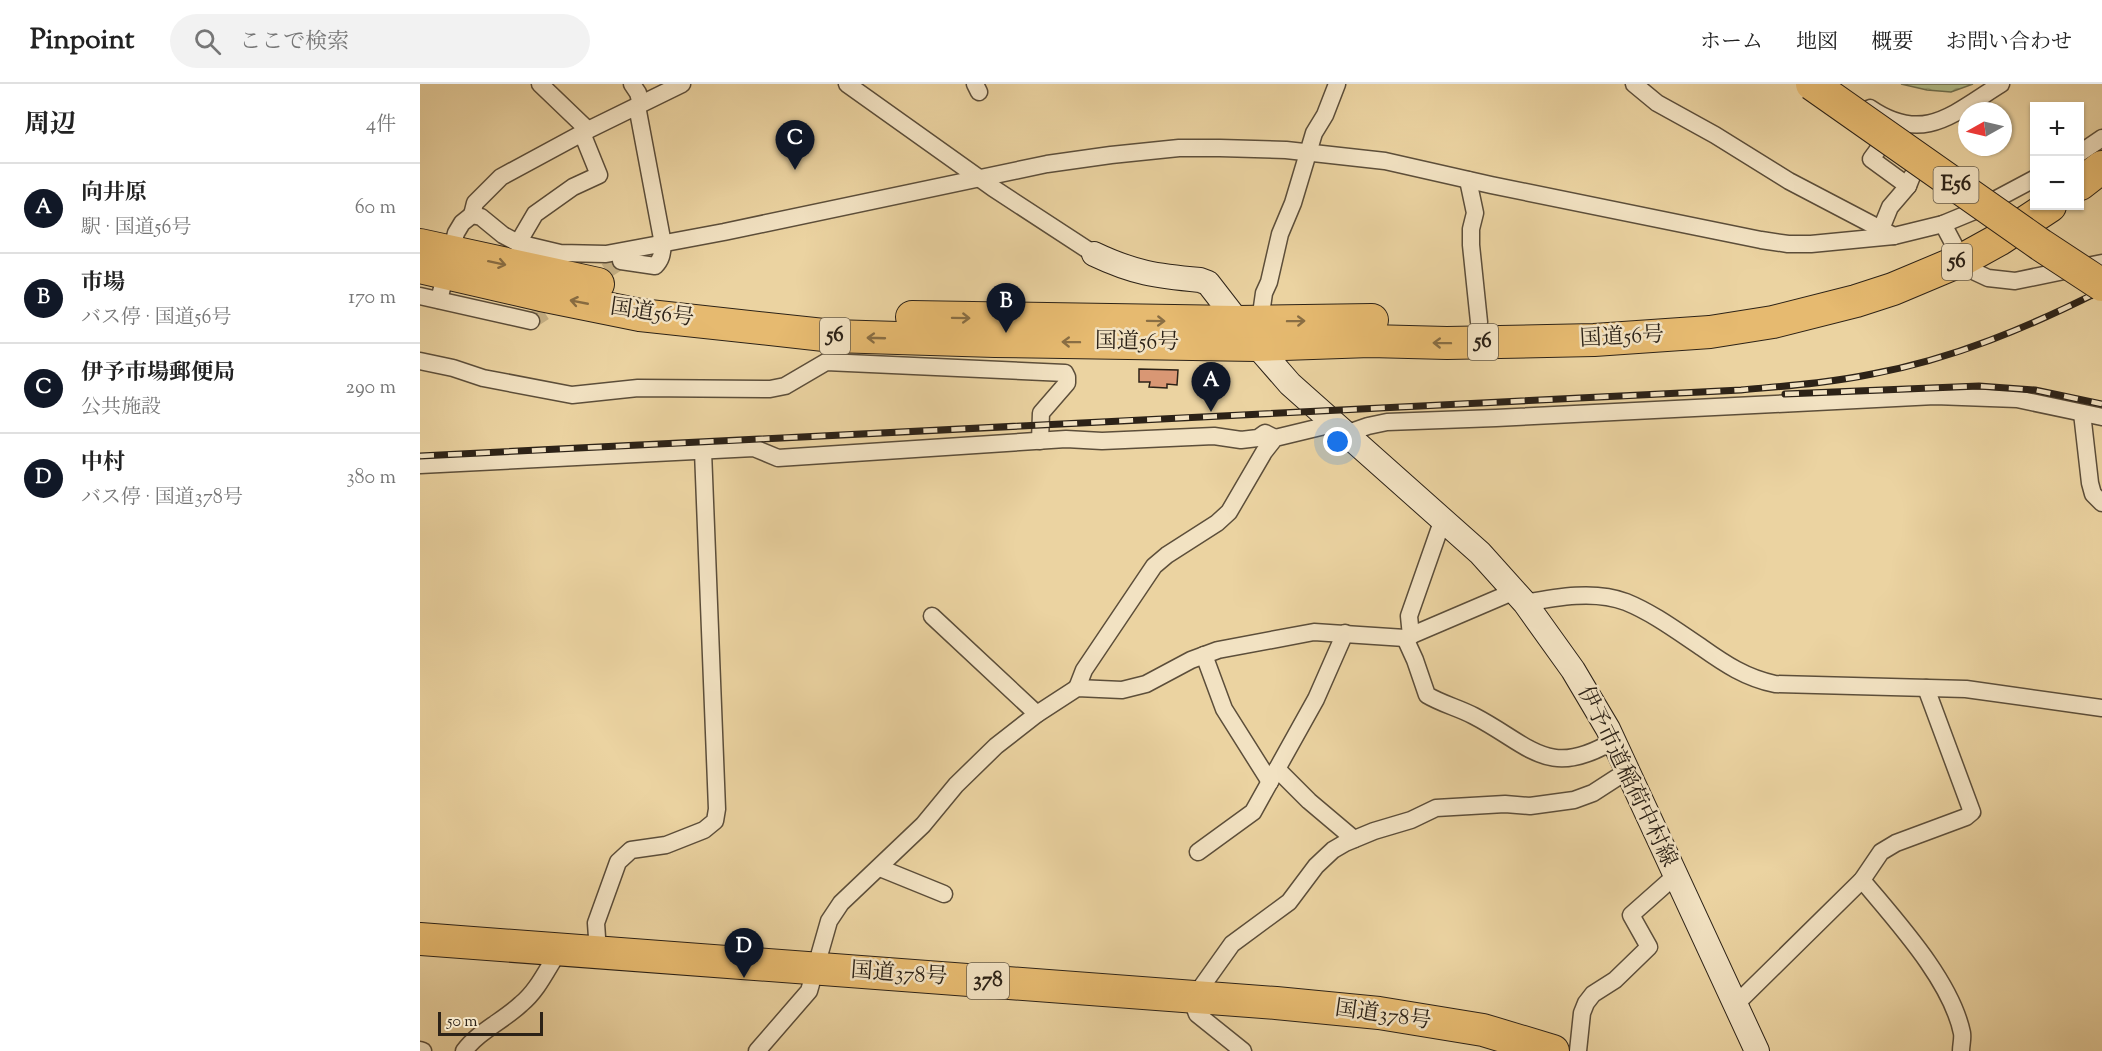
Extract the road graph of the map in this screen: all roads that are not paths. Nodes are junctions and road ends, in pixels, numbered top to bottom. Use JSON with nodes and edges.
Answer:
{"nodes":[{"id":1,"x":540,"y":84,"type":"edge"},
{"id":2,"x":632,"y":84,"type":"edge"},
{"id":3,"x":682,"y":84,"type":"edge"},
{"id":4,"x":847,"y":84,"type":"edge"},
{"id":5,"x":1337,"y":84,"type":"edge"},
{"id":6,"x":1634,"y":84,"type":"edge"},
{"id":7,"x":1812,"y":84,"type":"edge"},
{"id":8,"x":1835,"y":84,"type":"edge"},
{"id":9,"x":2001,"y":84,"type":"edge"},
{"id":10,"x":639,"y":105,"type":"junction"},
{"id":11,"x":1898,"y":123,"type":"junction"},
{"id":12,"x":585,"y":132,"type":"junction"},
{"id":13,"x":2102,"y":138,"type":"edge"},
{"id":14,"x":2084,"y":150,"type":"edge"},
{"id":15,"x":1308,"y":152,"type":"junction"},
{"id":16,"x":2102,"y":167,"type":"edge"},
{"id":17,"x":979,"y":179,"type":"junction"},
{"id":18,"x":1468,"y":180,"type":"junction"},
{"id":19,"x":2084,"y":180,"type":"edge"},
{"id":20,"x":2030,"y":181,"type":"edge"},
{"id":21,"x":2044,"y":210,"type":"edge"},
{"id":22,"x":472,"y":215,"type":"junction"},
{"id":23,"x":1943,"y":224,"type":"junction"},
{"id":24,"x":1888,"y":232,"type":"junction"},
{"id":25,"x":518,"y":243,"type":"junction"},
{"id":26,"x":663,"y":244,"type":"junction"},
{"id":27,"x":420,"y":245,"type":"edge"},
{"id":28,"x":1094,"y":254,"type":"joint"},
{"id":29,"x":1962,"y":260,"type":"junction"},
{"id":30,"x":621,"y":261,"type":"tunnel mouth"},
{"id":31,"x":2102,"y":264,"type":"edge"},
{"id":32,"x":439,"y":274,"type":"edge"},
{"id":33,"x":2102,"y":285,"type":"edge"},
{"id":34,"x":420,"y":296,"type":"edge"},
{"id":35,"x":1856,"y":301,"type":"junction"},
{"id":36,"x":531,"y":321,"type":"dead end"},
{"id":37,"x":1479,"y":322,"type":"junction"},
{"id":38,"x":1251,"y":329,"type":"junction"},
{"id":39,"x":420,"y":361,"type":"edge"},
{"id":40,"x":2096,"y":417,"type":"edge"},
{"id":41,"x":1339,"y":429,"type":"junction"},
{"id":42,"x":1275,"y":438,"type":"junction"},
{"id":43,"x":1040,"y":441,"type":"junction"},
{"id":44,"x":703,"y":451,"type":"junction"},
{"id":45,"x":420,"y":465,"type":"edge"},
{"id":46,"x":2102,"y":503,"type":"edge"},
{"id":47,"x":1443,"y":519,"type":"junction"},
{"id":48,"x":1520,"y":597,"type":"junction"},
{"id":49,"x":932,"y":616,"type":"dead end"},
{"id":50,"x":1345,"y":633,"type":"junction"},
{"id":51,"x":1408,"y":637,"type":"junction"},
{"id":52,"x":1204,"y":655,"type":"junction"},
{"id":53,"x":1077,"y":688,"type":"junction"},
{"id":54,"x":1926,"y":688,"type":"junction"},
{"id":55,"x":2102,"y":708,"type":"edge"},
{"id":56,"x":1037,"y":714,"type":"junction"},
{"id":57,"x":1613,"y":741,"type":"junction"},
{"id":58,"x":1627,"y":771,"type":"junction"},
{"id":59,"x":1274,"y":775,"type":"junction"},
{"id":60,"x":1354,"y":840,"type":"junction"},
{"id":61,"x":1198,"y":852,"type":"dead end"},
{"id":62,"x":880,"y":868,"type":"junction"},
{"id":63,"x":1675,"y":876,"type":"junction"},
{"id":64,"x":1862,"y":880,"type":"junction"},
{"id":65,"x":944,"y":894,"type":"dead end"},
{"id":66,"x":420,"y":939,"type":"edge"},
{"id":67,"x":559,"y":951,"type":"junction"},
{"id":68,"x":597,"y":952,"type":"junction"},
{"id":69,"x":816,"y":969,"type":"junction"},
{"id":70,"x":1195,"y":996,"type":"junction"},
{"id":71,"x":1735,"y":1005,"type":"junction"},
{"id":72,"x":1546,"y":1050,"type":"edge"},
{"id":73,"x":464,"y":1051,"type":"edge"},
{"id":74,"x":757,"y":1051,"type":"edge"},
{"id":75,"x":1243,"y":1051,"type":"edge"},
{"id":76,"x":1578,"y":1051,"type":"edge"},
{"id":77,"x":1757,"y":1051,"type":"edge"},
{"id":78,"x":1961,"y":1051,"type":"edge"}],
"edges":[{"from":1,"to":12,"type":"street"},
{"from":2,"to":10,"type":"street"},
{"from":3,"to":10,"type":"street"},
{"from":4,"to":17,"type":"street"},
{"from":5,"to":15,"type":"street"},
{"from":6,"to":24,"type":"street"},
{"from":7,"to":33,"type":"highway","number":"E56","bridge":true},
{"from":8,"to":11,"type":"street"},
{"from":9,"to":11,"type":"street"},
{"from":10,"to":12,"type":"street"},
{"from":10,"to":26,"type":"street"},
{"from":11,"to":24,"type":"street"},
{"from":12,"to":22,"type":"street"},
{"from":12,"to":25,"type":"street"},
{"from":13,"to":14,"type":"street"},
{"from":15,"to":17,"type":"street"},
{"from":15,"to":18,"type":"street"},
{"from":15,"to":38,"type":"street"},
{"from":16,"to":19,"type":"highway"},
{"from":17,"to":26,"type":"street"},
{"from":17,"to":28,"type":"street"},
{"from":18,"to":24,"type":"street"},
{"from":18,"to":37,"type":"street"},
{"from":20,"to":23,"type":"street"},
{"from":21,"to":29,"type":"highway","name":"国道56号","number":"56"},
{"from":22,"to":25,"type":"street"},
{"from":22,"to":32,"type":"street"},
{"from":23,"to":24,"type":"street"},
{"from":23,"to":29,"type":"street"},
{"from":25,"to":26,"type":"street"},
{"from":26,"to":30,"type":"street"},
{"from":27,"to":32,"type":"highway","name":"国道56号","number":"56"},
{"from":28,"to":38,"type":"street","name":"伊予市道稲荷中村線"},
{"from":29,"to":31,"type":"street"},
{"from":29,"to":35,"type":"highway","name":"国道56号","number":"56"},
{"from":32,"to":34,"type":"street"},
{"from":32,"to":36,"type":"street"},
{"from":32,"to":38,"type":"highway","name":"国道56号","number":"56"},
{"from":35,"to":37,"type":"highway","name":"国道56号","number":"56"},
{"from":35,"to":38,"type":"highway","name":"国道56号","number":"56","one_way":true},
{"from":38,"to":37,"type":"highway","name":"国道56号","number":"56","one_way":true},
{"from":38,"to":41,"type":"street","name":"伊予市道稲荷中村線"},
{"from":39,"to":43,"type":"street"},
{"from":40,"to":41,"type":"street"},
{"from":40,"to":46,"type":"street"},
{"from":41,"to":42,"type":"street"},
{"from":41,"to":47,"type":"street","name":"伊予市道稲荷中村線"},
{"from":42,"to":43,"type":"street"},
{"from":42,"to":53,"type":"street"},
{"from":43,"to":44,"type":"street"},
{"from":44,"to":45,"type":"street"},
{"from":44,"to":68,"type":"street"},
{"from":47,"to":48,"type":"street","name":"伊予市道稲荷中村線"},
{"from":47,"to":51,"type":"street"},
{"from":48,"to":51,"type":"street"},
{"from":48,"to":54,"type":"street"},
{"from":48,"to":57,"type":"street","name":"伊予市道稲荷中村線"},
{"from":49,"to":56,"type":"street"},
{"from":50,"to":51,"type":"street"},
{"from":50,"to":52,"type":"street"},
{"from":50,"to":59,"type":"street"},
{"from":51,"to":57,"type":"street"},
{"from":52,"to":53,"type":"street"},
{"from":52,"to":59,"type":"street"},
{"from":53,"to":56,"type":"street"},
{"from":54,"to":55,"type":"street"},
{"from":54,"to":64,"type":"street"},
{"from":56,"to":62,"type":"street"},
{"from":57,"to":58,"type":"street","name":"伊予市道稲荷中村線"},
{"from":58,"to":60,"type":"street"},
{"from":58,"to":63,"type":"street","name":"伊予市道稲荷中村線"},
{"from":59,"to":60,"type":"street"},
{"from":59,"to":61,"type":"street"},
{"from":60,"to":70,"type":"street"},
{"from":62,"to":65,"type":"street"},
{"from":62,"to":69,"type":"street"},
{"from":63,"to":71,"type":"street","name":"伊予市道稲荷中村線"},
{"from":63,"to":76,"type":"street"},
{"from":64,"to":71,"type":"street"},
{"from":64,"to":78,"type":"street"},
{"from":66,"to":67,"type":"highway","name":"国道378号","number":"378"},
{"from":67,"to":68,"type":"highway","name":"国道378号","number":"378"},
{"from":67,"to":73,"type":"street"},
{"from":68,"to":69,"type":"highway","name":"国道378号","number":"378"},
{"from":69,"to":70,"type":"highway","name":"国道378号","number":"378"},
{"from":69,"to":74,"type":"street"},
{"from":70,"to":72,"type":"highway","name":"国道378号","number":"378"},
{"from":70,"to":75,"type":"street"},
{"from":71,"to":77,"type":"street","name":"伊予市道稲荷中村線"}]}
